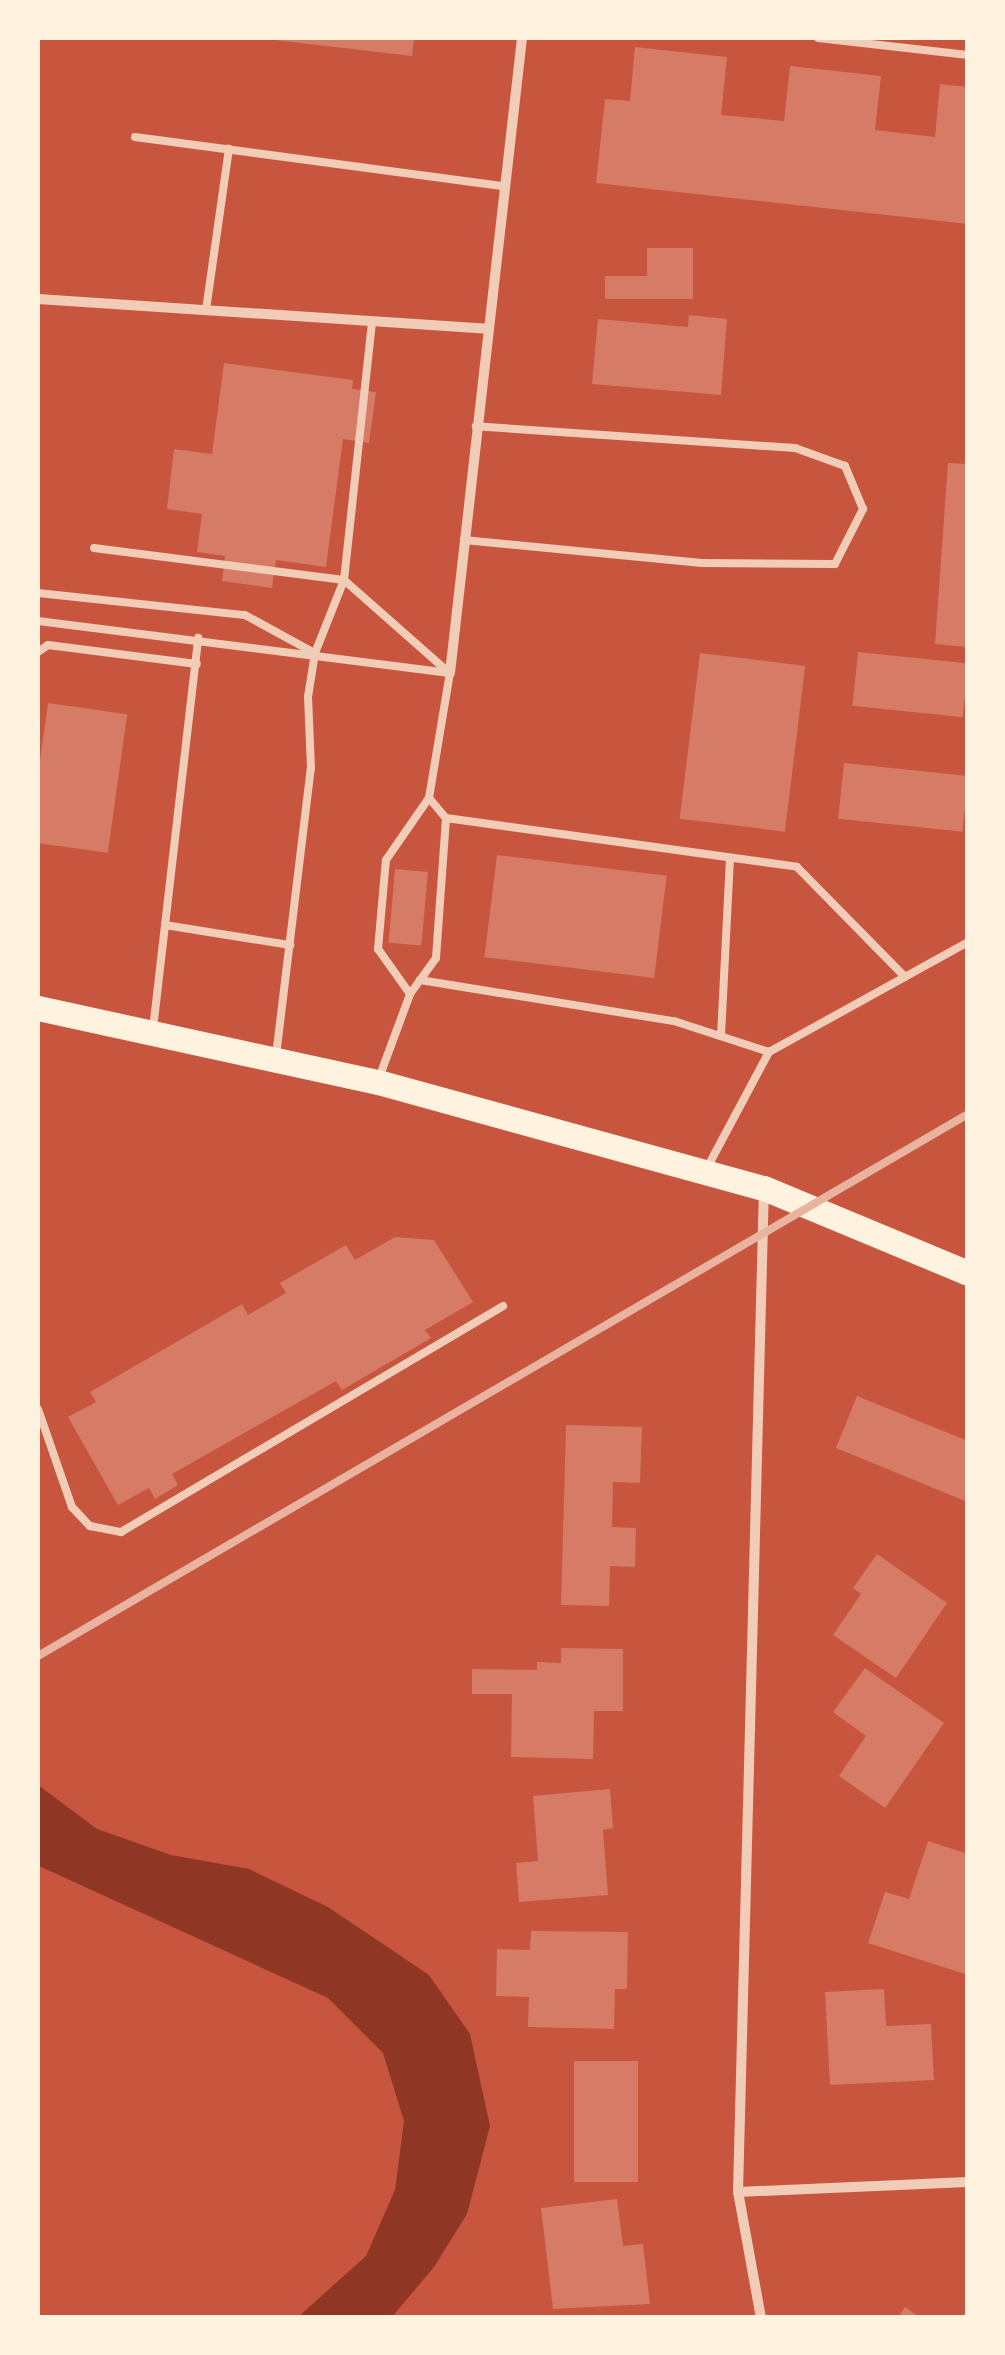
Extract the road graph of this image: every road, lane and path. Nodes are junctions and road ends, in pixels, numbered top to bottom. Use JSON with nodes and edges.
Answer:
{"nodes":[{"id":1,"x":522,"y":38,"type":"edge"},
{"id":2,"x":818,"y":38,"type":"edge"},
{"id":3,"x":968,"y":55,"type":"edge"},
{"id":4,"x":136,"y":137,"type":"dead end"},
{"id":5,"x":229,"y":150,"type":"junction"},
{"id":6,"x":504,"y":186,"type":"junction"},
{"id":7,"x":38,"y":299,"type":"edge"},
{"id":8,"x":206,"y":310,"type":"junction"},
{"id":9,"x":372,"y":321,"type":"junction"},
{"id":10,"x":486,"y":329,"type":"junction"},
{"id":11,"x":476,"y":426,"type":"junction"},
{"id":12,"x":464,"y":540,"type":"junction"},
{"id":13,"x":94,"y":548,"type":"dead end"},
{"id":14,"x":344,"y":580,"type":"junction"},
{"id":15,"x":38,"y":593,"type":"edge"},
{"id":16,"x":38,"y":622,"type":"edge"},
{"id":17,"x":198,"y":638,"type":"junction"},
{"id":18,"x":38,"y":652,"type":"edge"},
{"id":19,"x":315,"y":653,"type":"junction"},
{"id":20,"x":196,"y":664,"type":"junction"},
{"id":21,"x":450,"y":673,"type":"junction"},
{"id":22,"x":428,"y":798,"type":"junction"},
{"id":23,"x":446,"y":818,"type":"junction"},
{"id":24,"x":730,"y":858,"type":"junction"},
{"id":25,"x":165,"y":925,"type":"junction"},
{"id":26,"x":968,"y":942,"type":"edge"},
{"id":27,"x":290,"y":945,"type":"junction"},
{"id":28,"x":905,"y":976,"type":"junction"},
{"id":29,"x":420,"y":980,"type":"junction"},
{"id":30,"x":410,"y":994,"type":"junction"},
{"id":31,"x":38,"y":1008,"type":"edge"},
{"id":32,"x":153,"y":1034,"type":"junction"},
{"id":33,"x":721,"y":1036,"type":"junction"},
{"id":34,"x":769,"y":1052,"type":"junction"},
{"id":35,"x":276,"y":1060,"type":"junction"},
{"id":36,"x":378,"y":1082,"type":"junction"},
{"id":37,"x":705,"y":1172,"type":"junction"},
{"id":38,"x":764,"y":1188,"type":"junction"},
{"id":39,"x":968,"y":1274,"type":"edge"},
{"id":40,"x":503,"y":1306,"type":"dead end"},
{"id":41,"x":38,"y":1409,"type":"edge"},
{"id":42,"x":968,"y":2182,"type":"edge"},
{"id":43,"x":738,"y":2192,"type":"junction"},
{"id":44,"x":761,"y":2318,"type":"edge"}],
"edges":[{"from":1,"to":6,"type":"street"},
{"from":2,"to":3,"type":"lane"},
{"from":4,"to":5,"type":"lane"},
{"from":5,"to":6,"type":"lane"},
{"from":5,"to":8,"type":"lane"},
{"from":6,"to":10,"type":"street"},
{"from":7,"to":8,"type":"street"},
{"from":8,"to":9,"type":"street"},
{"from":9,"to":10,"type":"street"},
{"from":9,"to":14,"type":"lane"},
{"from":10,"to":11,"type":"street"},
{"from":11,"to":12,"type":"street"},
{"from":11,"to":12,"type":"lane"},
{"from":12,"to":21,"type":"street"},
{"from":13,"to":14,"type":"lane"},
{"from":14,"to":19,"type":"lane"},
{"from":14,"to":21,"type":"lane"},
{"from":15,"to":19,"type":"lane"},
{"from":16,"to":17,"type":"lane"},
{"from":17,"to":19,"type":"lane"},
{"from":17,"to":20,"type":"lane"},
{"from":18,"to":20,"type":"lane"},
{"from":19,"to":21,"type":"lane"},
{"from":19,"to":27,"type":"lane"},
{"from":20,"to":25,"type":"lane"},
{"from":21,"to":22,"type":"lane"},
{"from":22,"to":23,"type":"lane"},
{"from":22,"to":30,"type":"lane"},
{"from":23,"to":24,"type":"lane"},
{"from":23,"to":29,"type":"lane"},
{"from":24,"to":28,"type":"lane"},
{"from":24,"to":33,"type":"lane"},
{"from":25,"to":27,"type":"lane"},
{"from":25,"to":32,"type":"lane"},
{"from":26,"to":28,"type":"lane"},
{"from":27,"to":35,"type":"lane"},
{"from":28,"to":34,"type":"lane"},
{"from":29,"to":30,"type":"lane"},
{"from":29,"to":33,"type":"lane"},
{"from":30,"to":36,"type":"lane"},
{"from":31,"to":32,"type":"main road"},
{"from":32,"to":35,"type":"main road"},
{"from":33,"to":34,"type":"lane"},
{"from":34,"to":37,"type":"lane"},
{"from":35,"to":36,"type":"main road"},
{"from":36,"to":37,"type":"main road"},
{"from":37,"to":38,"type":"main road"},
{"from":38,"to":39,"type":"main road"},
{"from":38,"to":43,"type":"street"},
{"from":40,"to":41,"type":"lane"},
{"from":42,"to":43,"type":"street"},
{"from":43,"to":44,"type":"street"}]}
